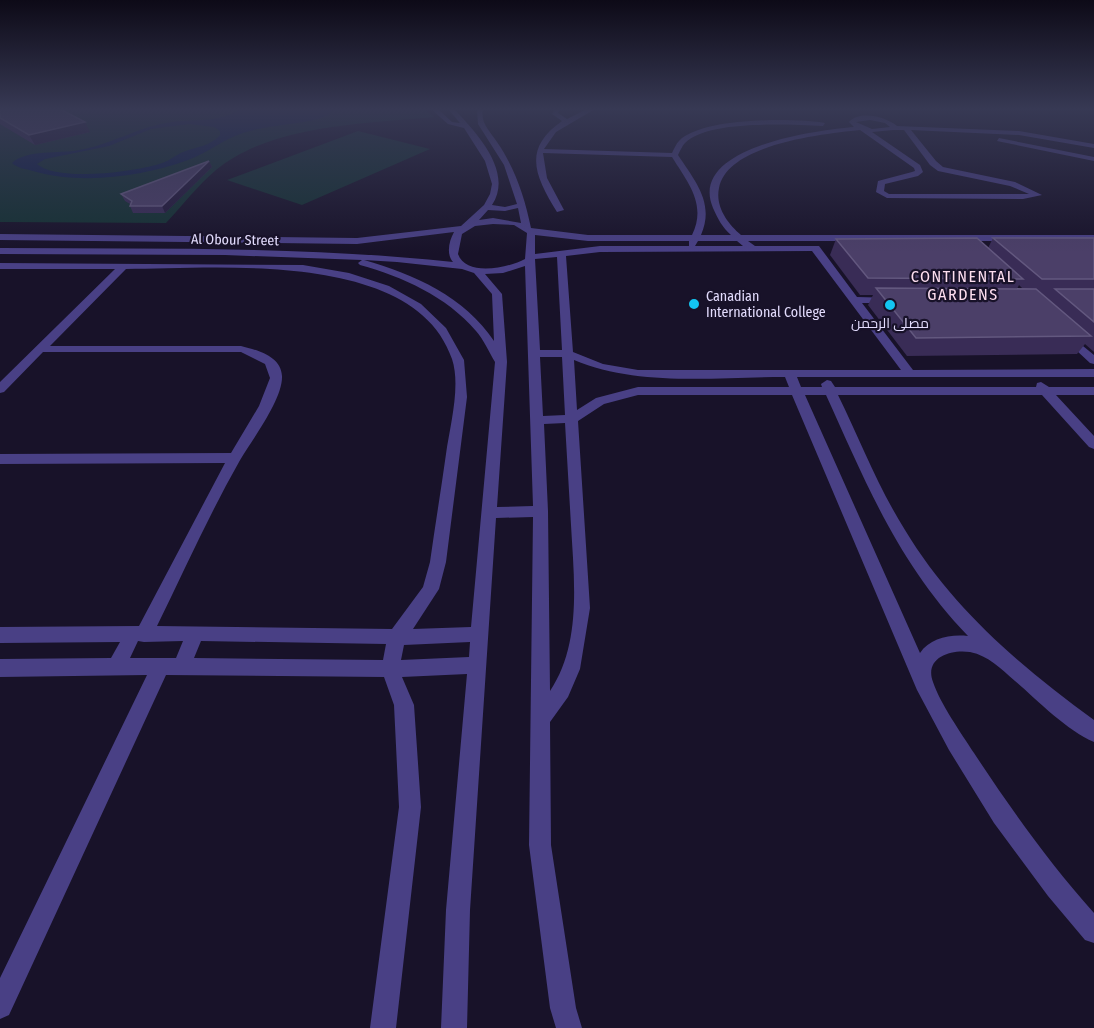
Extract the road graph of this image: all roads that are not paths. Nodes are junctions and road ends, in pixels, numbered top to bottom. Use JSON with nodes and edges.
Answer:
{"nodes":[{"id":1,"x":486,"y":157,"type":"edge"},
{"id":2,"x":502,"y":157,"type":"edge"},
{"id":3,"x":540,"y":157,"type":"edge"},
{"id":4,"x":675,"y":157,"type":"edge"},
{"id":5,"x":742,"y":157,"type":"edge"},
{"id":6,"x":902,"y":157,"type":"edge"},
{"id":7,"x":928,"y":157,"type":"edge"},
{"id":8,"x":910,"y":163,"type":"junction"},
{"id":9,"x":933,"y":163,"type":"junction"},
{"id":10,"x":686,"y":172,"type":"junction"},
{"id":11,"x":702,"y":176,"type":"dead end"},
{"id":12,"x":700,"y":195,"type":"junction"},
{"id":13,"x":712,"y":195,"type":"junction"},
{"id":14,"x":522,"y":206,"type":"junction"},
{"id":15,"x":487,"y":207,"type":"junction"},
{"id":16,"x":560,"y":210,"type":"dead end"},
{"id":17,"x":466,"y":226,"type":"junction"},
{"id":18,"x":529,"y":230,"type":"junction"},
{"id":19,"x":0,"y":237,"type":"edge"},
{"id":20,"x":694,"y":238,"type":"junction"},
{"id":21,"x":739,"y":238,"type":"junction"},
{"id":22,"x":1094,"y":238,"type":"edge"},
{"id":23,"x":407,"y":243,"type":"junction"},
{"id":24,"x":1094,"y":247,"type":"edge"},
{"id":25,"x":752,"y":248,"type":"junction"},
{"id":26,"x":815,"y":248,"type":"junction"},
{"id":27,"x":690,"y":249,"type":"junction"},
{"id":28,"x":0,"y":251,"type":"edge"},
{"id":29,"x":561,"y":252,"type":"junction"},
{"id":30,"x":337,"y":256,"type":"junction"},
{"id":31,"x":531,"y":258,"type":"junction"},
{"id":32,"x":397,"y":259,"type":"junction"},
{"id":33,"x":0,"y":266,"type":"edge"},
{"id":34,"x":123,"y":266,"type":"junction"},
{"id":35,"x":472,"y":268,"type":"junction"},
{"id":36,"x":854,"y":300,"type":"junction"},
{"id":37,"x":900,"y":300,"type":"edge"},
{"id":38,"x":1061,"y":330,"type":"edge"},
{"id":39,"x":40,"y":349,"type":"junction"},
{"id":40,"x":536,"y":353,"type":"junction"},
{"id":41,"x":568,"y":354,"type":"junction"},
{"id":42,"x":1094,"y":361,"type":"edge"},
{"id":43,"x":501,"y":362,"type":"junction"},
{"id":44,"x":822,"y":373,"type":"junction"},
{"id":45,"x":909,"y":373,"type":"junction"},
{"id":46,"x":1029,"y":373,"type":"junction"},
{"id":47,"x":1094,"y":373,"type":"edge"},
{"id":48,"x":789,"y":374,"type":"junction"},
{"id":49,"x":0,"y":389,"type":"edge"},
{"id":50,"x":797,"y":391,"type":"junction"},
{"id":51,"x":831,"y":391,"type":"junction"},
{"id":52,"x":1045,"y":391,"type":"junction"},
{"id":53,"x":1094,"y":391,"type":"edge"},
{"id":54,"x":573,"y":419,"type":"junction"},
{"id":55,"x":539,"y":420,"type":"junction"},
{"id":56,"x":1094,"y":444,"type":"edge"},
{"id":57,"x":235,"y":458,"type":"junction"},
{"id":58,"x":0,"y":459,"type":"edge"},
{"id":59,"x":541,"y":511,"type":"junction"},
{"id":60,"x":488,"y":513,"type":"junction"},
{"id":61,"x":195,"y":633,"type":"junction"},
{"id":62,"x":138,"y":634,"type":"junction"},
{"id":63,"x":480,"y":634,"type":"junction"},
{"id":64,"x":0,"y":635,"type":"edge"},
{"id":65,"x":396,"y":637,"type":"junction"},
{"id":66,"x":992,"y":651,"type":"junction"},
{"id":67,"x":477,"y":665,"type":"junction"},
{"id":68,"x":171,"y":666,"type":"junction"},
{"id":69,"x":116,"y":667,"type":"junction"},
{"id":70,"x":0,"y":668,"type":"edge"},
{"id":71,"x":390,"y":669,"type":"junction"},
{"id":72,"x":924,"y":684,"type":"junction"},
{"id":73,"x":541,"y":718,"type":"junction"},
{"id":74,"x":1094,"y":732,"type":"edge"},
{"id":75,"x":1094,"y":931,"type":"edge"},
{"id":76,"x":0,"y":1006,"type":"edge"},
{"id":77,"x":383,"y":1028,"type":"edge"},
{"id":78,"x":454,"y":1028,"type":"edge"},
{"id":79,"x":569,"y":1028,"type":"edge"}],
"edges":[{"from":1,"to":15,"type":"street"},
{"from":2,"to":14,"type":"street"},
{"from":3,"to":16,"type":"street"},
{"from":4,"to":10,"type":"street"},
{"from":5,"to":13,"type":"street"},
{"from":6,"to":8,"type":"street"},
{"from":7,"to":9,"type":"street"},
{"from":8,"to":9,"type":"street"},
{"from":8,"to":9,"type":"street"},
{"from":10,"to":11,"type":"street"},
{"from":10,"to":12,"type":"street"},
{"from":12,"to":13,"type":"street"},
{"from":12,"to":20,"type":"street"},
{"from":13,"to":21,"type":"street"},
{"from":14,"to":15,"type":"street"},
{"from":14,"to":18,"type":"street"},
{"from":15,"to":17,"type":"street"},
{"from":17,"to":18,"type":"street"},
{"from":17,"to":23,"type":"street","name":"Al Obour Street"},
{"from":17,"to":35,"type":"street"},
{"from":18,"to":20,"type":"street"},
{"from":18,"to":31,"type":"street"},
{"from":19,"to":23,"type":"street","name":"Al Obour Street"},
{"from":20,"to":21,"type":"street"},
{"from":20,"to":27,"type":"street"},
{"from":21,"to":22,"type":"street"},
{"from":21,"to":25,"type":"street"},
{"from":23,"to":32,"type":"street"},
{"from":24,"to":26,"type":"street"},
{"from":25,"to":26,"type":"street"},
{"from":25,"to":27,"type":"street"},
{"from":26,"to":36,"type":"street"},
{"from":27,"to":29,"type":"street"},
{"from":28,"to":30,"type":"street","name":"Al Obour Street"},
{"from":29,"to":31,"type":"street"},
{"from":29,"to":41,"type":"street"},
{"from":30,"to":32,"type":"street","name":"Al Obour Street"},
{"from":30,"to":43,"type":"street"},
{"from":31,"to":35,"type":"street"},
{"from":31,"to":40,"type":"street"},
{"from":32,"to":35,"type":"street","name":"Al Obour Street"},
{"from":33,"to":34,"type":"street"},
{"from":34,"to":39,"type":"street"},
{"from":34,"to":65,"type":"street"},
{"from":35,"to":43,"type":"street"},
{"from":36,"to":37,"type":"street"},
{"from":36,"to":45,"type":"street"},
{"from":38,"to":42,"type":"street"},
{"from":39,"to":49,"type":"street"},
{"from":39,"to":57,"type":"street"},
{"from":40,"to":41,"type":"street"},
{"from":40,"to":55,"type":"street"},
{"from":41,"to":48,"type":"street"},
{"from":41,"to":54,"type":"street"},
{"from":43,"to":60,"type":"street"},
{"from":44,"to":45,"type":"street"},
{"from":44,"to":48,"type":"street"},
{"from":44,"to":51,"type":"street"},
{"from":45,"to":46,"type":"street"},
{"from":46,"to":47,"type":"street"},
{"from":46,"to":52,"type":"street"},
{"from":48,"to":50,"type":"street"},
{"from":50,"to":51,"type":"street"},
{"from":50,"to":54,"type":"street"},
{"from":50,"to":72,"type":"street"},
{"from":51,"to":52,"type":"street"},
{"from":51,"to":66,"type":"street"},
{"from":52,"to":53,"type":"street"},
{"from":52,"to":56,"type":"street"},
{"from":54,"to":55,"type":"street"},
{"from":54,"to":73,"type":"street"},
{"from":55,"to":59,"type":"street"},
{"from":57,"to":58,"type":"street"},
{"from":57,"to":62,"type":"street"},
{"from":59,"to":60,"type":"street"},
{"from":59,"to":73,"type":"street"},
{"from":60,"to":63,"type":"street"},
{"from":61,"to":62,"type":"street"},
{"from":61,"to":65,"type":"street"},
{"from":61,"to":68,"type":"street"},
{"from":62,"to":64,"type":"street"},
{"from":62,"to":69,"type":"street"},
{"from":63,"to":65,"type":"street"},
{"from":63,"to":67,"type":"street"},
{"from":65,"to":71,"type":"street"},
{"from":66,"to":72,"type":"street"},
{"from":66,"to":74,"type":"street"},
{"from":67,"to":71,"type":"street"},
{"from":67,"to":78,"type":"street"},
{"from":68,"to":69,"type":"street"},
{"from":68,"to":71,"type":"street"},
{"from":68,"to":76,"type":"street"},
{"from":69,"to":70,"type":"street"},
{"from":71,"to":77,"type":"street"},
{"from":72,"to":75,"type":"street"},
{"from":73,"to":79,"type":"street"}]}
